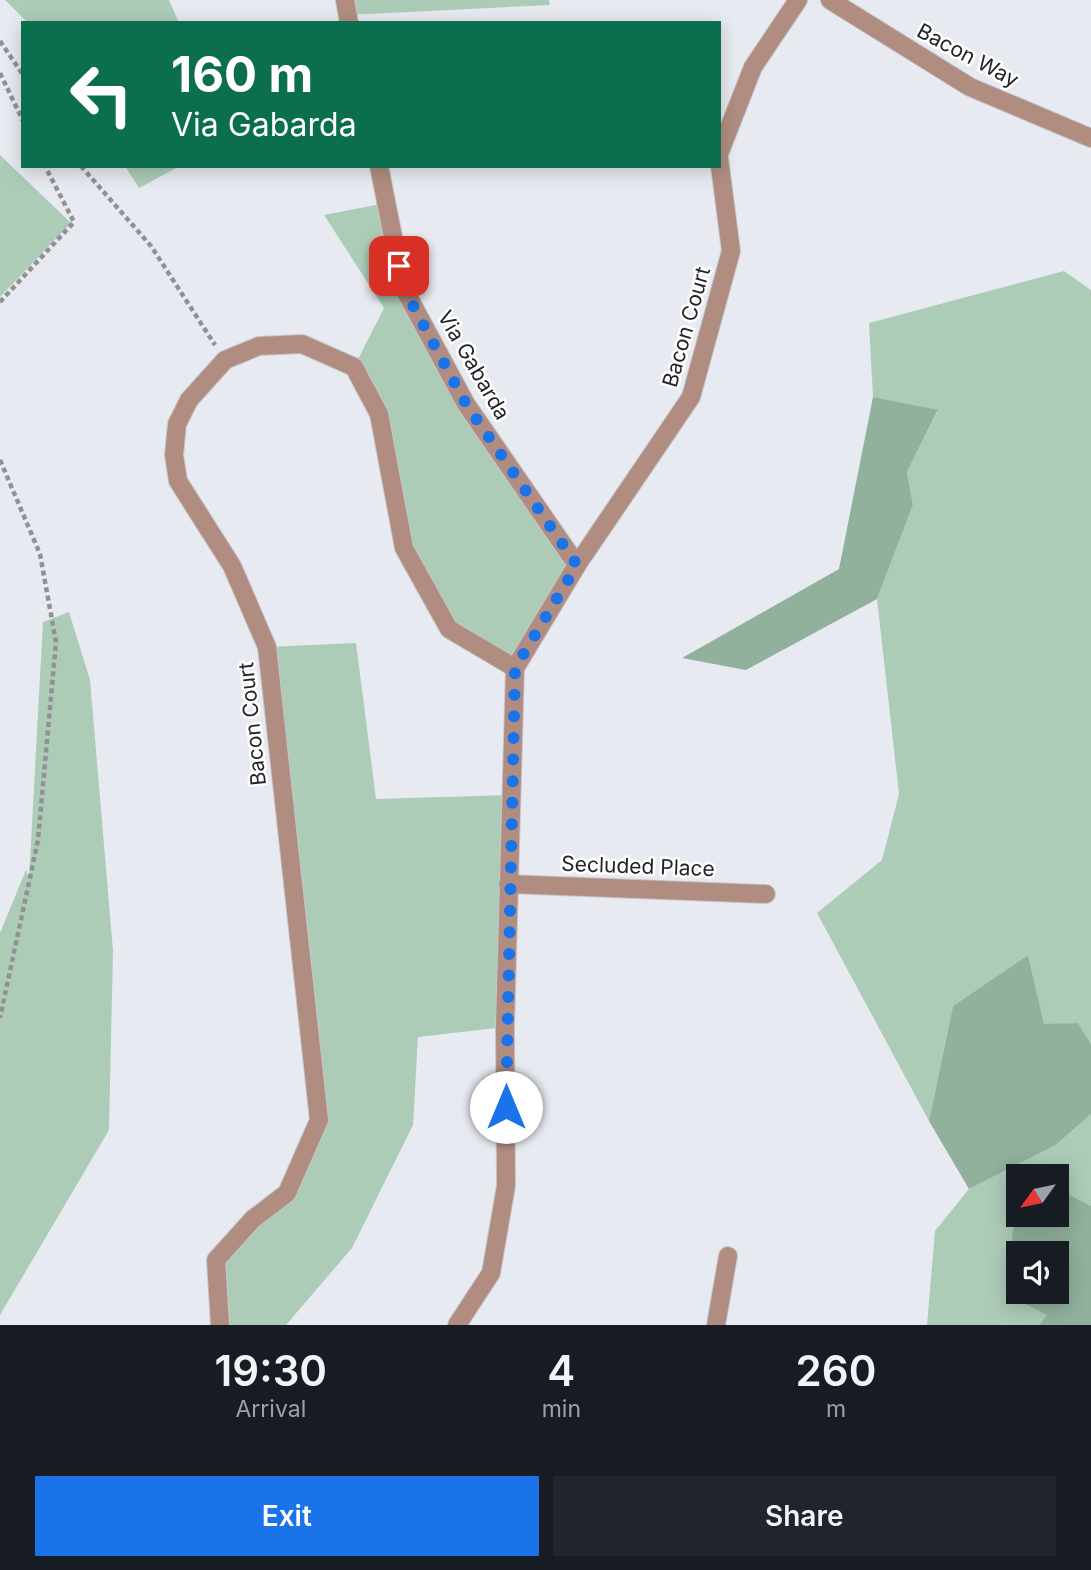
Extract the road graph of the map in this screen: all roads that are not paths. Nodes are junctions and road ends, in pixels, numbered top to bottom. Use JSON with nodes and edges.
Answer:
{"nodes":[{"id":1,"x":345,"y":0,"type":"edge"},
{"id":2,"x":798,"y":0,"type":"edge"},
{"id":3,"x":830,"y":0,"type":"edge"},
{"id":4,"x":349,"y":21,"type":"edge"},
{"id":5,"x":1091,"y":138,"type":"edge"},
{"id":6,"x":721,"y":151,"type":"edge"},
{"id":7,"x":379,"y":168,"type":"edge"},
{"id":8,"x":721,"y":168,"type":"edge"},
{"id":9,"x":577,"y":565,"type":"junction"},
{"id":10,"x":515,"y":668,"type":"junction"},
{"id":11,"x":508,"y":884,"type":"junction"},
{"id":12,"x":766,"y":894,"type":"dead end"},
{"id":13,"x":728,"y":1256,"type":"dead end"},
{"id":14,"x":220,"y":1325,"type":"edge"},
{"id":15,"x":457,"y":1325,"type":"edge"},
{"id":16,"x":716,"y":1325,"type":"edge"}],
"edges":[{"from":1,"to":4,"type":"street"},
{"from":2,"to":6,"type":"street","name":"Bacon Court"},
{"from":3,"to":5,"type":"street","name":"Bacon Way"},
{"from":7,"to":9,"type":"street","name":"Via Gabarda"},
{"from":8,"to":9,"type":"street","name":"Bacon Court"},
{"from":9,"to":10,"type":"street","name":"Bacon Court"},
{"from":10,"to":11,"type":"street","name":"Bacon Court"},
{"from":10,"to":14,"type":"street","name":"Bacon Court"},
{"from":11,"to":12,"type":"street","name":"Secluded Place"},
{"from":11,"to":15,"type":"street","name":"Bacon Court"},
{"from":13,"to":16,"type":"street"}]}
